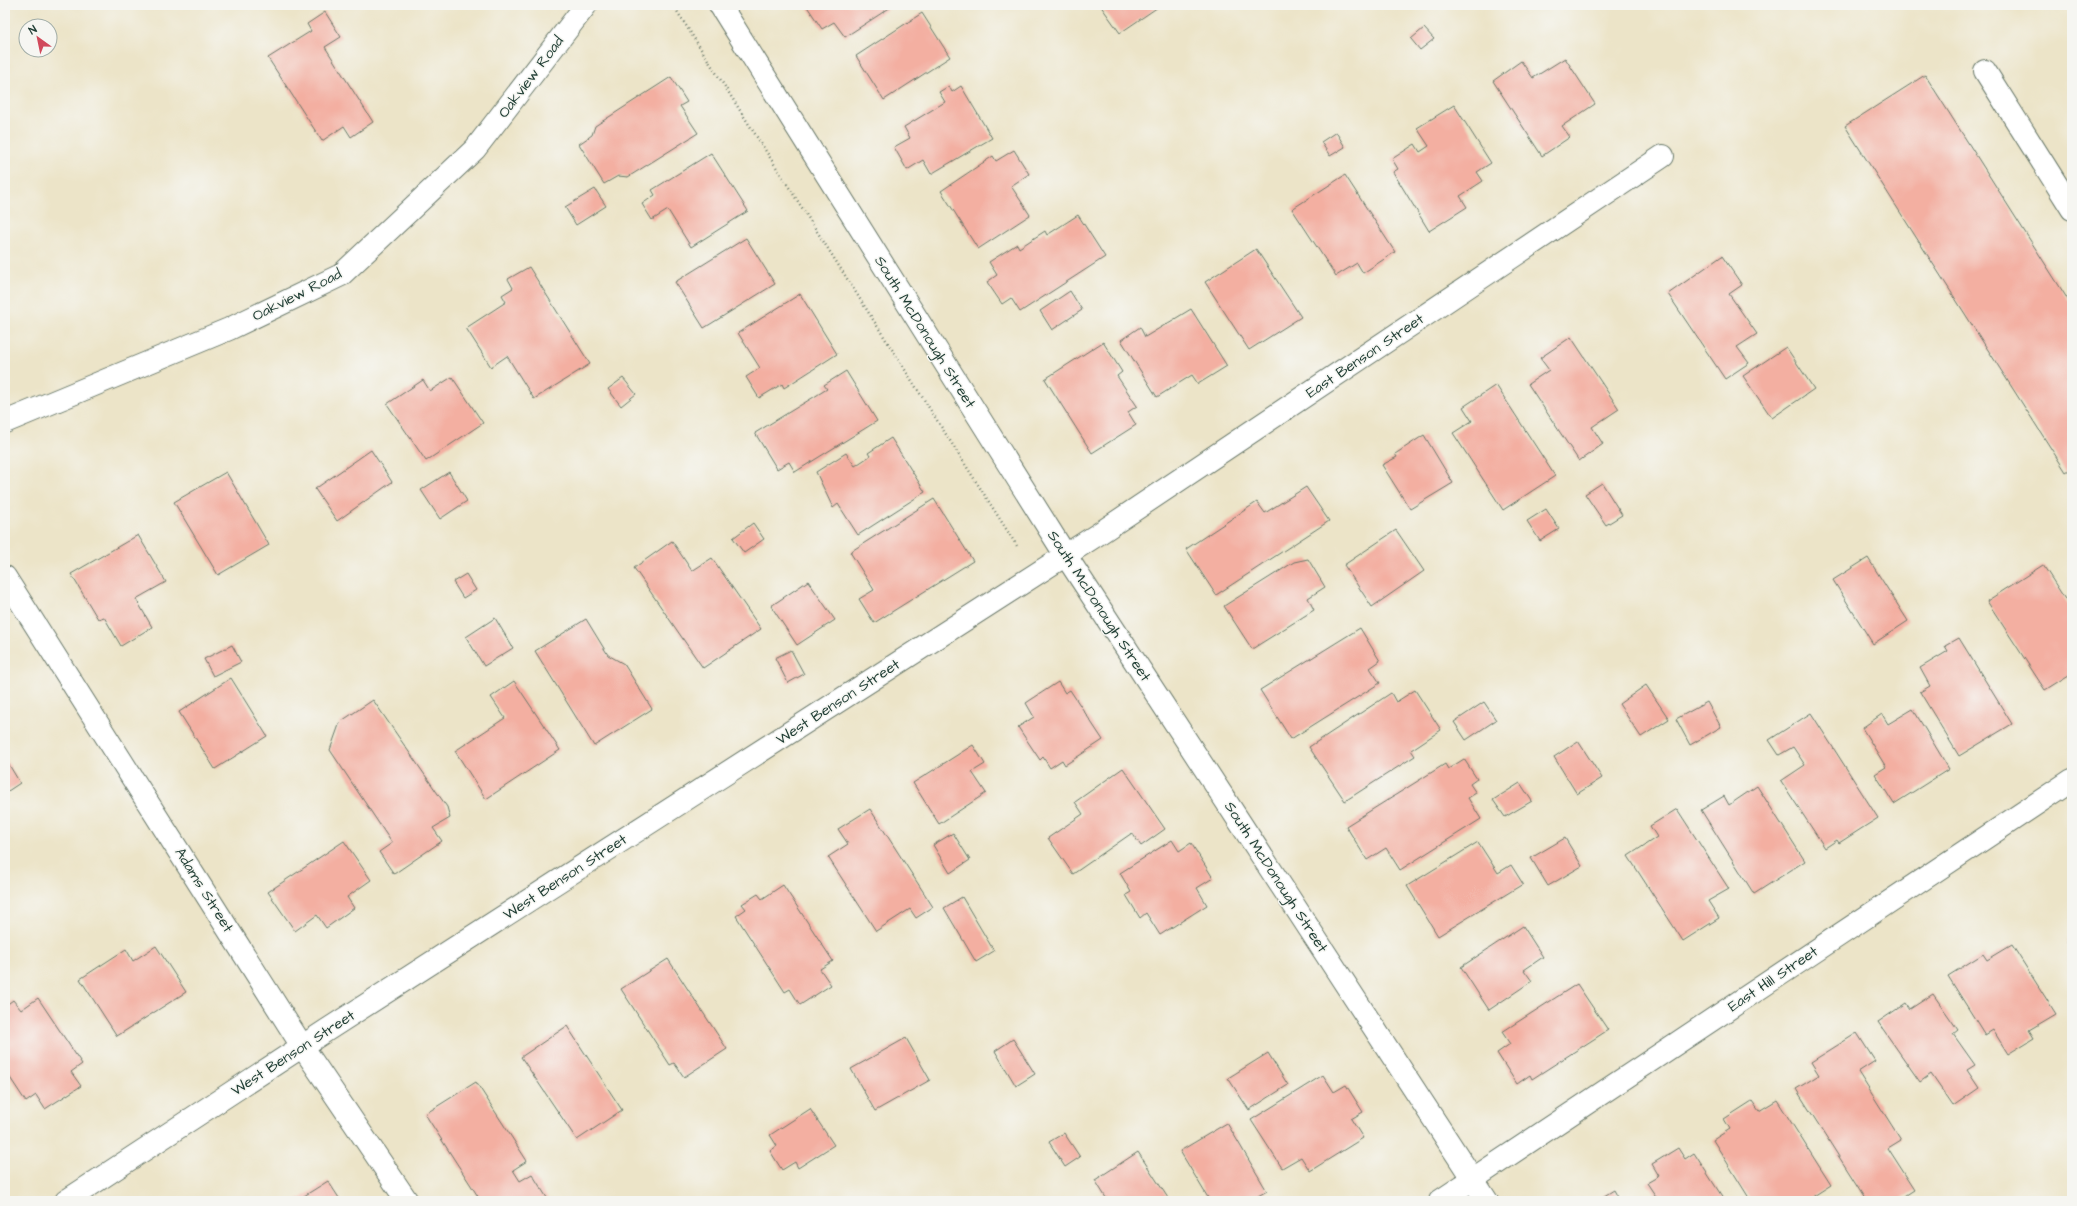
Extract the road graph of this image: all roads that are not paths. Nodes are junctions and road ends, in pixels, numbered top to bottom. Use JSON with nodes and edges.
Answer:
{"nodes":[{"id":1,"x":586,"y":5,"type":"edge"},
{"id":2,"x":720,"y":5,"type":"edge"},
{"id":3,"x":1985,"y":71,"type":"dead end"},
{"id":4,"x":1663,"y":156,"type":"dead end"},
{"id":5,"x":2072,"y":208,"type":"edge"},
{"id":6,"x":5,"y":422,"type":"edge"},
{"id":7,"x":1066,"y":556,"type":"junction"},
{"id":8,"x":5,"y":577,"type":"edge"},
{"id":9,"x":2072,"y":780,"type":"edge"},
{"id":10,"x":302,"y":1046,"type":"junction"},
{"id":11,"x":1474,"y":1179,"type":"junction"},
{"id":12,"x":66,"y":1201,"type":"edge"},
{"id":13,"x":407,"y":1201,"type":"edge"},
{"id":14,"x":1440,"y":1201,"type":"edge"},
{"id":15,"x":1488,"y":1201,"type":"edge"}],
"edges":[{"from":1,"to":6,"type":"street","name":"Oakview Road"},
{"from":2,"to":7,"type":"street","name":"South McDonough Street"},
{"from":3,"to":5,"type":"street"},
{"from":4,"to":7,"type":"street","name":"East Benson Street"},
{"from":7,"to":10,"type":"street","name":"West Benson Street"},
{"from":7,"to":11,"type":"street","name":"South McDonough Street"},
{"from":8,"to":10,"type":"street","name":"Adams Street"},
{"from":9,"to":11,"type":"street","name":"East Hill Street"},
{"from":10,"to":12,"type":"street","name":"West Benson Street"},
{"from":10,"to":13,"type":"street","name":"Adams Street"},
{"from":11,"to":14,"type":"street","name":"East Hill Street"},
{"from":11,"to":15,"type":"street","name":"South McDonough Street"}]}
